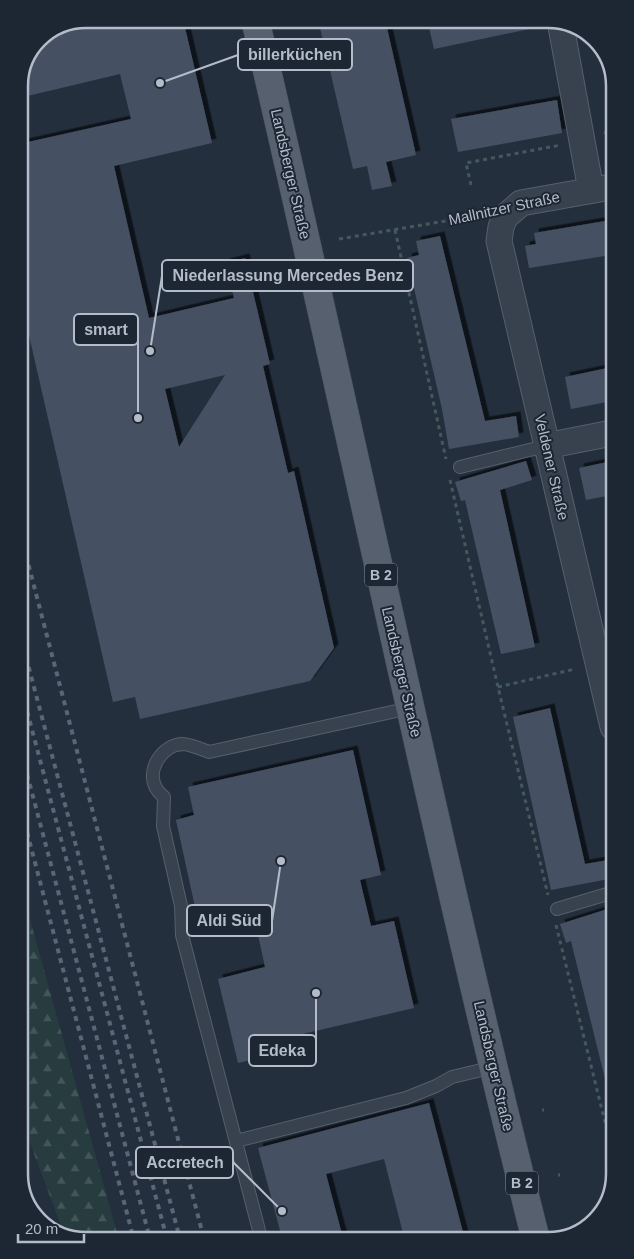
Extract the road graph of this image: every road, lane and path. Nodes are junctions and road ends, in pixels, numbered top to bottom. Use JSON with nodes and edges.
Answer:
{"nodes":[{"id":1,"x":257,"y":28,"type":"edge"},
{"id":2,"x":562,"y":30,"type":"edge"},
{"id":3,"x":562,"y":145,"type":"dead end"},
{"id":4,"x":471,"y":185,"type":"dead end"},
{"id":5,"x":601,"y":188,"type":"edge"},
{"id":6,"x":512,"y":209,"type":"junction"},
{"id":7,"x":395,"y":230,"type":"junction"},
{"id":8,"x":339,"y":239,"type":"dead end"},
{"id":9,"x":606,"y":434,"type":"edge"},
{"id":10,"x":546,"y":446,"type":"junction"},
{"id":11,"x":446,"y":460,"type":"dead end"},
{"id":12,"x":460,"y":467,"type":"dead end"},
{"id":13,"x":450,"y":478,"type":"dead end"},
{"id":14,"x":606,"y":662,"type":"edge"},
{"id":15,"x":498,"y":687,"type":"junction"},
{"id":16,"x":410,"y":708,"type":"junction"},
{"id":17,"x":606,"y":894,"type":"edge"},
{"id":18,"x":554,"y":910,"type":"junction"},
{"id":19,"x":494,"y":1067,"type":"junction"},
{"id":20,"x":606,"y":1125,"type":"edge"},
{"id":21,"x":236,"y":1141,"type":"junction"},
{"id":22,"x":260,"y":1231,"type":"edge"},
{"id":23,"x":534,"y":1232,"type":"edge"}],
"edges":[{"from":1,"to":16,"type":"main road","name":"Landsberger Straße","number":"B 2"},
{"from":2,"to":5,"type":"street"},
{"from":3,"to":4,"type":"path"},
{"from":5,"to":6,"type":"street","name":"Mallnitzer Straße"},
{"from":6,"to":7,"type":"path","name":"Mallnitzer Straße"},
{"from":6,"to":10,"type":"street","name":"Veldener Straße"},
{"from":7,"to":8,"type":"path","name":"Mallnitzer Straße"},
{"from":7,"to":11,"type":"path"},
{"from":9,"to":10,"type":"street"},
{"from":10,"to":12,"type":"lane"},
{"from":10,"to":14,"type":"street","name":"Veldener Straße"},
{"from":13,"to":15,"type":"path"},
{"from":14,"to":15,"type":"path"},
{"from":15,"to":18,"type":"path"},
{"from":16,"to":19,"type":"main road","name":"Landsberger Straße","number":"B 2"},
{"from":16,"to":21,"type":"lane"},
{"from":17,"to":18,"type":"lane"},
{"from":18,"to":20,"type":"path"},
{"from":19,"to":21,"type":"lane"},
{"from":19,"to":23,"type":"main road","name":"Landsberger Straße","number":"B 2"},
{"from":21,"to":22,"type":"lane"}]}
